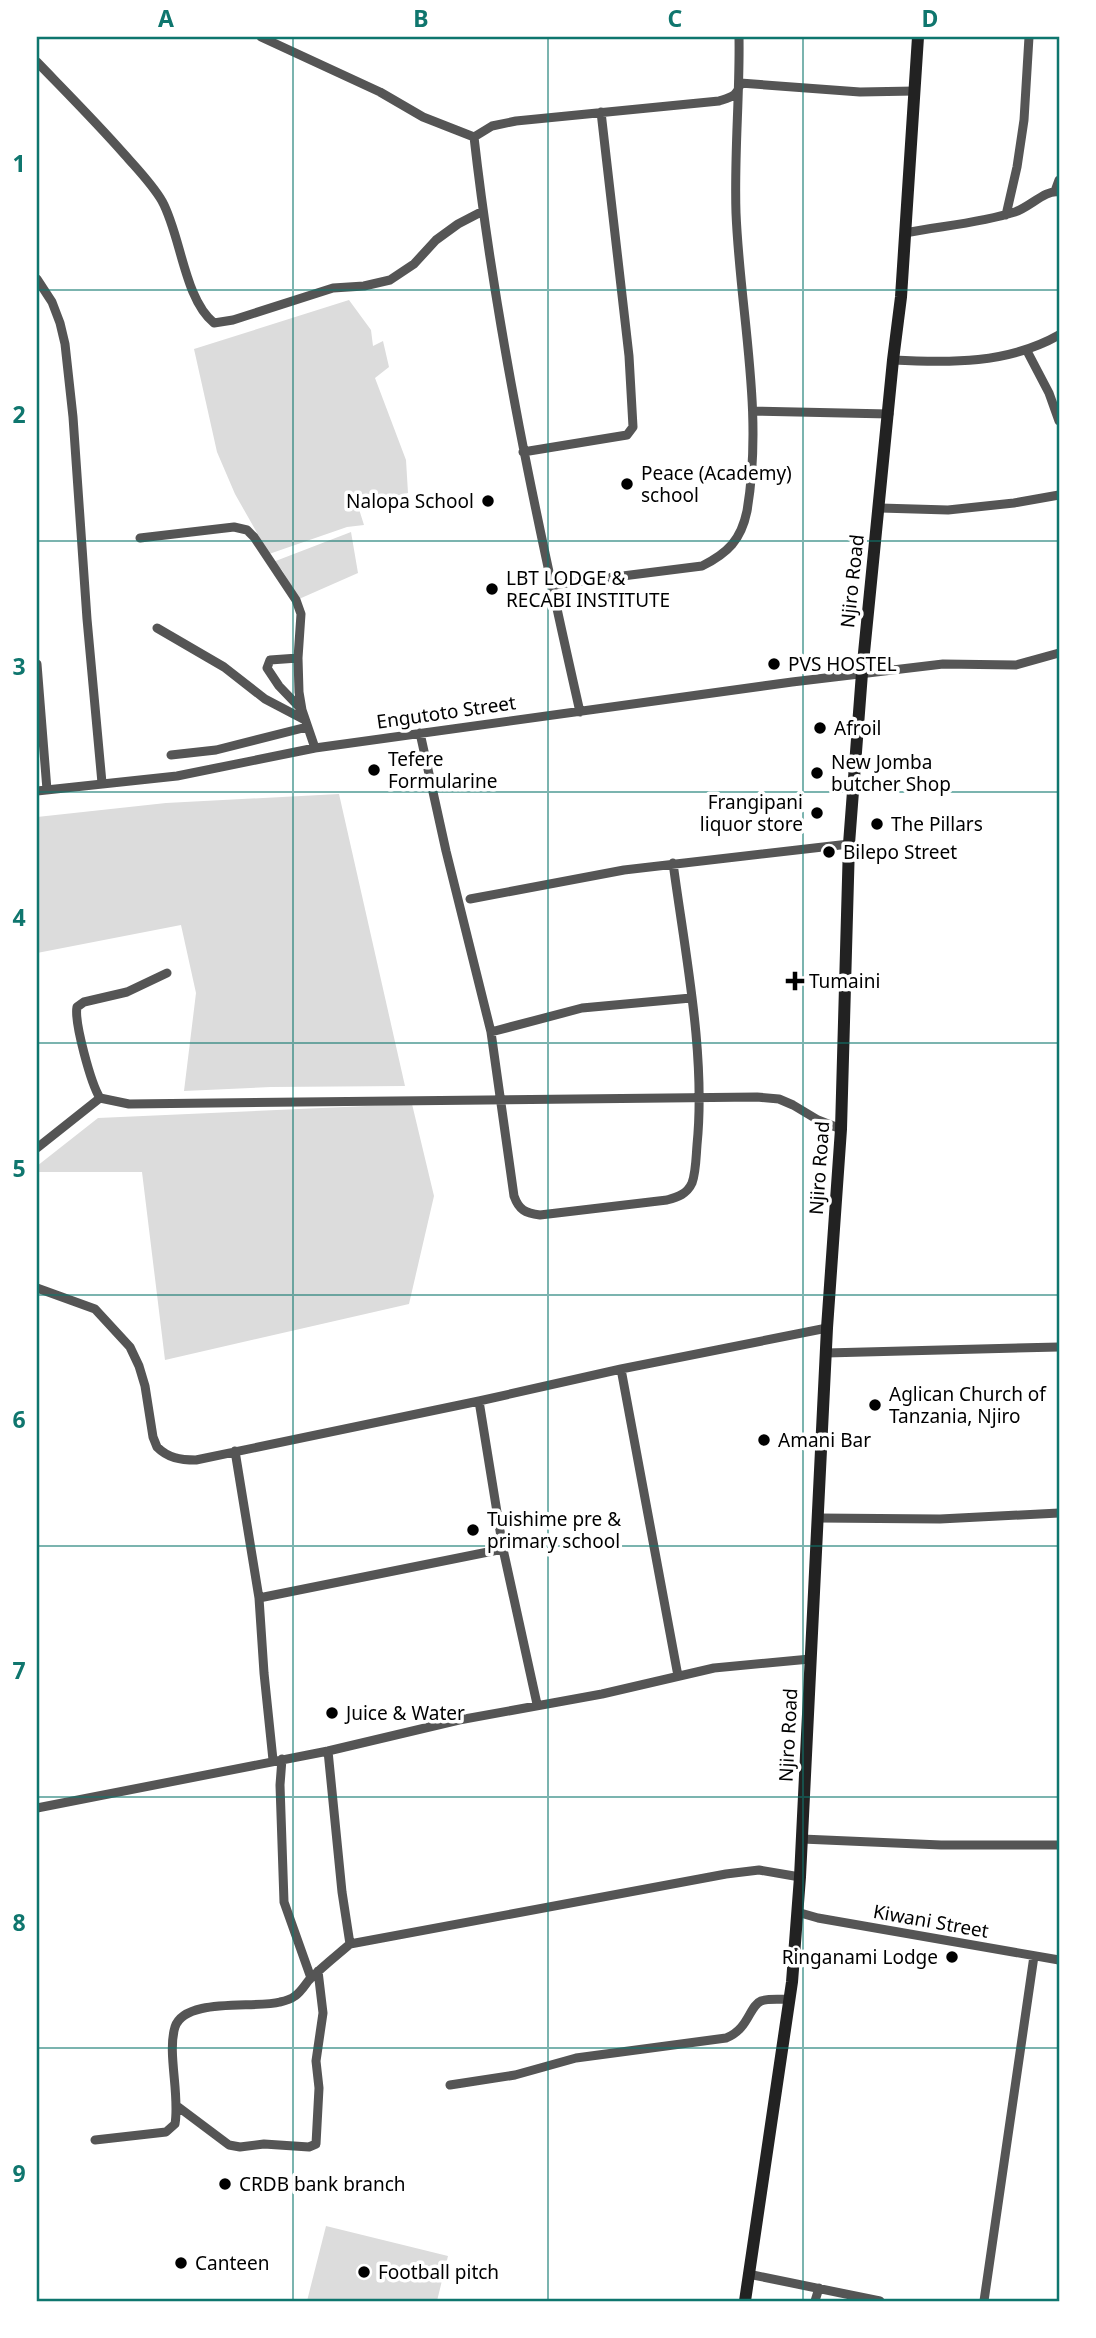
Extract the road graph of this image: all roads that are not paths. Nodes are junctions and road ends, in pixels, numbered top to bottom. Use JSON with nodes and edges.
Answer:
{"nodes":[{"id":1,"x":261,"y":37,"type":"edge"},
{"id":2,"x":738,"y":37,"type":"edge"},
{"id":3,"x":918,"y":37,"type":"edge"},
{"id":4,"x":1029,"y":37,"type":"edge"},
{"id":5,"x":37,"y":62,"type":"edge"},
{"id":6,"x":740,"y":83,"type":"junction"},
{"id":7,"x":915,"y":91,"type":"junction"},
{"id":8,"x":601,"y":112,"type":"junction"},
{"id":9,"x":474,"y":137,"type":"junction"},
{"id":10,"x":1059,"y":180,"type":"edge"},
{"id":11,"x":1057,"y":192,"type":"edge"},
{"id":12,"x":483,"y":211,"type":"junction"},
{"id":13,"x":1006,"y":215,"type":"junction"},
{"id":14,"x":905,"y":233,"type":"junction"},
{"id":15,"x":37,"y":279,"type":"edge"},
{"id":16,"x":1059,"y":335,"type":"edge"},
{"id":17,"x":1027,"y":351,"type":"junction"},
{"id":18,"x":893,"y":360,"type":"junction"},
{"id":19,"x":753,"y":411,"type":"junction"},
{"id":20,"x":889,"y":414,"type":"junction"},
{"id":21,"x":1059,"y":421,"type":"edge"},
{"id":22,"x":523,"y":452,"type":"junction"},
{"id":23,"x":1059,"y":495,"type":"edge"},
{"id":24,"x":880,"y":508,"type":"junction"},
{"id":25,"x":140,"y":538,"type":"dead end"},
{"id":26,"x":551,"y":585,"type":"junction"},
{"id":27,"x":157,"y":628,"type":"dead end"},
{"id":28,"x":1059,"y":653,"type":"edge"},
{"id":29,"x":298,"y":658,"type":"junction"},
{"id":30,"x":37,"y":664,"type":"edge"},
{"id":31,"x":862,"y":673,"type":"junction"},
{"id":32,"x":580,"y":712,"type":"junction"},
{"id":33,"x":304,"y":719,"type":"junction"},
{"id":34,"x":420,"y":733,"type":"junction"},
{"id":35,"x":315,"y":748,"type":"junction"},
{"id":36,"x":171,"y":755,"type":"dead end"},
{"id":37,"x":102,"y":783,"type":"junction"},
{"id":38,"x":42,"y":791,"type":"edge"},
{"id":39,"x":849,"y":844,"type":"junction"},
{"id":40,"x":673,"y":863,"type":"junction"},
{"id":41,"x":470,"y":899,"type":"dead end"},
{"id":42,"x":167,"y":973,"type":"dead end"},
{"id":43,"x":691,"y":998,"type":"junction"},
{"id":44,"x":491,"y":1032,"type":"junction"},
{"id":45,"x":100,"y":1098,"type":"junction"},
{"id":46,"x":700,"y":1099,"type":"junction"},
{"id":47,"x":500,"y":1100,"type":"junction"},
{"id":48,"x":841,"y":1129,"type":"junction"},
{"id":49,"x":37,"y":1148,"type":"edge"},
{"id":50,"x":37,"y":1289,"type":"edge"},
{"id":51,"x":827,"y":1328,"type":"junction"},
{"id":52,"x":1059,"y":1347,"type":"edge"},
{"id":53,"x":826,"y":1353,"type":"junction"},
{"id":54,"x":621,"y":1369,"type":"junction"},
{"id":55,"x":479,"y":1401,"type":"junction"},
{"id":56,"x":235,"y":1451,"type":"junction"},
{"id":57,"x":1059,"y":1513,"type":"edge"},
{"id":58,"x":818,"y":1518,"type":"junction"},
{"id":59,"x":503,"y":1549,"type":"junction"},
{"id":60,"x":259,"y":1598,"type":"junction"},
{"id":61,"x":810,"y":1659,"type":"junction"},
{"id":62,"x":678,"y":1676,"type":"junction"},
{"id":63,"x":537,"y":1704,"type":"junction"},
{"id":64,"x":328,"y":1751,"type":"junction"},
{"id":65,"x":277,"y":1760,"type":"junction"},
{"id":66,"x":37,"y":1808,"type":"edge"},
{"id":67,"x":802,"y":1839,"type":"junction"},
{"id":68,"x":1059,"y":1845,"type":"edge"},
{"id":69,"x":800,"y":1877,"type":"junction"},
{"id":70,"x":797,"y":1912,"type":"junction"},
{"id":71,"x":350,"y":1944,"type":"junction"},
{"id":72,"x":1034,"y":1956,"type":"junction"},
{"id":73,"x":1059,"y":1960,"type":"edge"},
{"id":74,"x":315,"y":1975,"type":"junction"},
{"id":75,"x":790,"y":1999,"type":"junction"},
{"id":76,"x":450,"y":2085,"type":"dead end"},
{"id":77,"x":177,"y":2106,"type":"junction"},
{"id":78,"x":95,"y":2140,"type":"dead end"},
{"id":79,"x":748,"y":2274,"type":"junction"},
{"id":80,"x":818,"y":2288,"type":"junction"},
{"id":81,"x":745,"y":2301,"type":"edge"},
{"id":82,"x":815,"y":2301,"type":"edge"},
{"id":83,"x":880,"y":2301,"type":"edge"},
{"id":84,"x":984,"y":2301,"type":"edge"}],
"edges":[{"from":1,"to":9,"type":"street"},
{"from":2,"to":6,"type":"street"},
{"from":3,"to":7,"type":"street","name":"Njiro Road"},
{"from":4,"to":13,"type":"street"},
{"from":5,"to":12,"type":"street"},
{"from":6,"to":7,"type":"street"},
{"from":6,"to":8,"type":"street"},
{"from":6,"to":19,"type":"street"},
{"from":7,"to":14,"type":"street","name":"Njiro Road"},
{"from":8,"to":9,"type":"street"},
{"from":8,"to":22,"type":"street"},
{"from":9,"to":12,"type":"street"},
{"from":10,"to":11,"type":"street"},
{"from":11,"to":13,"type":"street"},
{"from":12,"to":22,"type":"street"},
{"from":13,"to":14,"type":"street"},
{"from":14,"to":18,"type":"street","name":"Njiro Road"},
{"from":15,"to":37,"type":"street"},
{"from":16,"to":17,"type":"street"},
{"from":17,"to":18,"type":"street"},
{"from":17,"to":21,"type":"street"},
{"from":18,"to":20,"type":"street","name":"Njiro Road"},
{"from":19,"to":20,"type":"street"},
{"from":19,"to":26,"type":"street"},
{"from":20,"to":24,"type":"street","name":"Njiro Road"},
{"from":22,"to":26,"type":"street"},
{"from":23,"to":24,"type":"street"},
{"from":24,"to":31,"type":"street","name":"Njiro Road"},
{"from":25,"to":29,"type":"street"},
{"from":26,"to":32,"type":"street"},
{"from":27,"to":33,"type":"street"},
{"from":28,"to":31,"type":"street","name":"Engutoto Street"},
{"from":29,"to":33,"type":"street"},
{"from":29,"to":33,"type":"street"},
{"from":30,"to":38,"type":"street"},
{"from":31,"to":32,"type":"street","name":"Engutoto Street"},
{"from":31,"to":39,"type":"street","name":"Njiro Road"},
{"from":32,"to":34,"type":"street","name":"Engutoto Street"},
{"from":33,"to":35,"type":"street"},
{"from":33,"to":36,"type":"street"},
{"from":34,"to":35,"type":"street","name":"Engutoto Street"},
{"from":34,"to":44,"type":"street"},
{"from":35,"to":37,"type":"street","name":"Engutoto Street"},
{"from":37,"to":38,"type":"street","name":"Engutoto Street"},
{"from":39,"to":40,"type":"street"},
{"from":39,"to":48,"type":"street","name":"Njiro Road"},
{"from":40,"to":41,"type":"street"},
{"from":40,"to":43,"type":"street"},
{"from":42,"to":45,"type":"street"},
{"from":43,"to":44,"type":"street"},
{"from":43,"to":46,"type":"street"},
{"from":44,"to":47,"type":"street"},
{"from":45,"to":47,"type":"street"},
{"from":45,"to":49,"type":"street"},
{"from":46,"to":47,"type":"street"},
{"from":46,"to":47,"type":"street"},
{"from":46,"to":48,"type":"street"},
{"from":48,"to":51,"type":"street","name":"Njiro Road"},
{"from":50,"to":56,"type":"street"},
{"from":51,"to":53,"type":"street","name":"Njiro Road"},
{"from":51,"to":54,"type":"street"},
{"from":52,"to":53,"type":"street"},
{"from":53,"to":58,"type":"street","name":"Njiro Road"},
{"from":54,"to":55,"type":"street"},
{"from":54,"to":62,"type":"street"},
{"from":55,"to":56,"type":"street"},
{"from":55,"to":59,"type":"street"},
{"from":56,"to":60,"type":"street"},
{"from":57,"to":58,"type":"street"},
{"from":58,"to":61,"type":"street","name":"Njiro Road"},
{"from":59,"to":60,"type":"street"},
{"from":59,"to":63,"type":"street"},
{"from":60,"to":65,"type":"street"},
{"from":61,"to":62,"type":"street"},
{"from":61,"to":67,"type":"street","name":"Njiro Road"},
{"from":62,"to":63,"type":"street"},
{"from":63,"to":64,"type":"street"},
{"from":64,"to":65,"type":"street"},
{"from":64,"to":71,"type":"street"},
{"from":65,"to":66,"type":"street"},
{"from":65,"to":74,"type":"street"},
{"from":67,"to":68,"type":"street"},
{"from":67,"to":69,"type":"street","name":"Njiro Road"},
{"from":69,"to":70,"type":"street","name":"Njiro Road"},
{"from":69,"to":71,"type":"street"},
{"from":70,"to":72,"type":"street","name":"Kiwani Street"},
{"from":70,"to":75,"type":"street","name":"Njiro Road"},
{"from":71,"to":74,"type":"street"},
{"from":72,"to":73,"type":"street","name":"Kiwani Street"},
{"from":72,"to":84,"type":"street"},
{"from":74,"to":77,"type":"street"},
{"from":74,"to":77,"type":"street"},
{"from":75,"to":76,"type":"street"},
{"from":75,"to":79,"type":"street","name":"Njiro Road"},
{"from":77,"to":78,"type":"street"},
{"from":79,"to":80,"type":"street"},
{"from":79,"to":81,"type":"street","name":"Njiro Road"},
{"from":80,"to":82,"type":"street"},
{"from":80,"to":83,"type":"street"}]}
